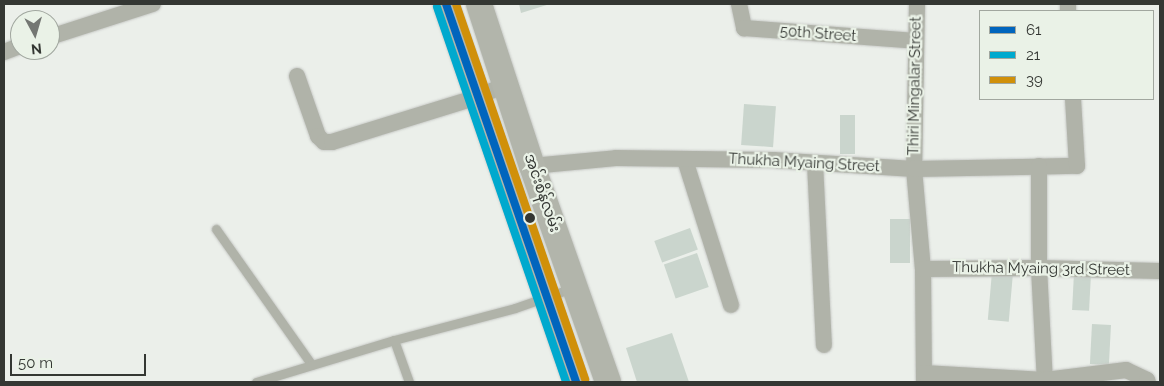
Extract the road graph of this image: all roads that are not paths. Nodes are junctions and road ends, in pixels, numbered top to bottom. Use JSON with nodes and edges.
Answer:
{"nodes":[{"id":1,"x":153,"y":4,"type":"edge"},
{"id":2,"x":446,"y":4,"type":"edge"},
{"id":3,"x":479,"y":4,"type":"edge"},
{"id":4,"x":739,"y":4,"type":"edge"},
{"id":5,"x":917,"y":4,"type":"edge"},
{"id":6,"x":60,"y":34,"type":"edge"},
{"id":7,"x":916,"y":41,"type":"junction"},
{"id":8,"x":297,"y":76,"type":"dead end"},
{"id":9,"x":507,"y":84,"type":"junction"},
{"id":10,"x":477,"y":97,"type":"junction"},
{"id":11,"x":1073,"y":100,"type":"edge"},
{"id":12,"x":685,"y":160,"type":"junction"},
{"id":13,"x":815,"y":163,"type":"junction"},
{"id":14,"x":532,"y":166,"type":"junction"},
{"id":15,"x":1039,"y":166,"type":"junction"},
{"id":16,"x":914,"y":169,"type":"junction"},
{"id":17,"x":216,"y":229,"type":"dead end"},
{"id":18,"x":1039,"y":268,"type":"junction"},
{"id":19,"x":923,"y":269,"type":"junction"},
{"id":20,"x":1160,"y":271,"type":"edge"},
{"id":21,"x":575,"y":287,"type":"junction"},
{"id":22,"x":546,"y":297,"type":"junction"},
{"id":23,"x":731,"y":305,"type":"dead end"},
{"id":24,"x":394,"y":340,"type":"junction"},
{"id":25,"x":824,"y":345,"type":"dead end"},
{"id":26,"x":312,"y":365,"type":"junction"},
{"id":27,"x":924,"y":378,"type":"edge"},
{"id":28,"x":1045,"y":381,"type":"edge"},
{"id":29,"x":256,"y":382,"type":"edge"},
{"id":30,"x":408,"y":382,"type":"edge"},
{"id":31,"x":576,"y":382,"type":"edge"},
{"id":32,"x":608,"y":382,"type":"edge"},
{"id":33,"x":1148,"y":382,"type":"edge"}],
"edges":[{"from":1,"to":6,"type":"street"},
{"from":2,"to":10,"type":"main road"},
{"from":3,"to":9,"type":"main road","name":"အင်းစိန်လမ်း"},
{"from":4,"to":7,"type":"street","name":"50th Street"},
{"from":5,"to":7,"type":"street","name":"Thiri Mingalar Street"},
{"from":7,"to":16,"type":"street","name":"Thiri Mingalar Street"},
{"from":8,"to":10,"type":"street"},
{"from":9,"to":10,"type":"street"},
{"from":9,"to":14,"type":"main road","name":"အင်းစိန်လမ်း"},
{"from":10,"to":22,"type":"main road"},
{"from":11,"to":15,"type":"street","name":"Thukha Myaing Street"},
{"from":12,"to":13,"type":"street","name":"Thukha Myaing Street"},
{"from":12,"to":14,"type":"street","name":"Thukha Myaing Street"},
{"from":12,"to":23,"type":"street"},
{"from":13,"to":16,"type":"street","name":"Thukha Myaing Street"},
{"from":13,"to":25,"type":"street"},
{"from":14,"to":21,"type":"main road","name":"အင်းစိန်လမ်း"},
{"from":15,"to":16,"type":"street","name":"Thukha Myaing Street"},
{"from":15,"to":18,"type":"street"},
{"from":16,"to":19,"type":"street","name":"Thiri Mingalar Street"},
{"from":17,"to":26,"type":"lane"},
{"from":18,"to":19,"type":"street","name":"Thukha Myaing 3rd Street"},
{"from":18,"to":20,"type":"street","name":"Thukha Myaing 3rd Street"},
{"from":18,"to":28,"type":"street"},
{"from":19,"to":27,"type":"street","name":"Thiri Mingalar Street"},
{"from":21,"to":22,"type":"lane"},
{"from":21,"to":32,"type":"main road","name":"အင်းစိန်လမ်း"},
{"from":22,"to":24,"type":"lane"},
{"from":22,"to":31,"type":"main road"},
{"from":24,"to":26,"type":"lane"},
{"from":24,"to":30,"type":"lane"},
{"from":26,"to":29,"type":"lane"},
{"from":27,"to":28,"type":"street"},
{"from":28,"to":33,"type":"street"}]}
